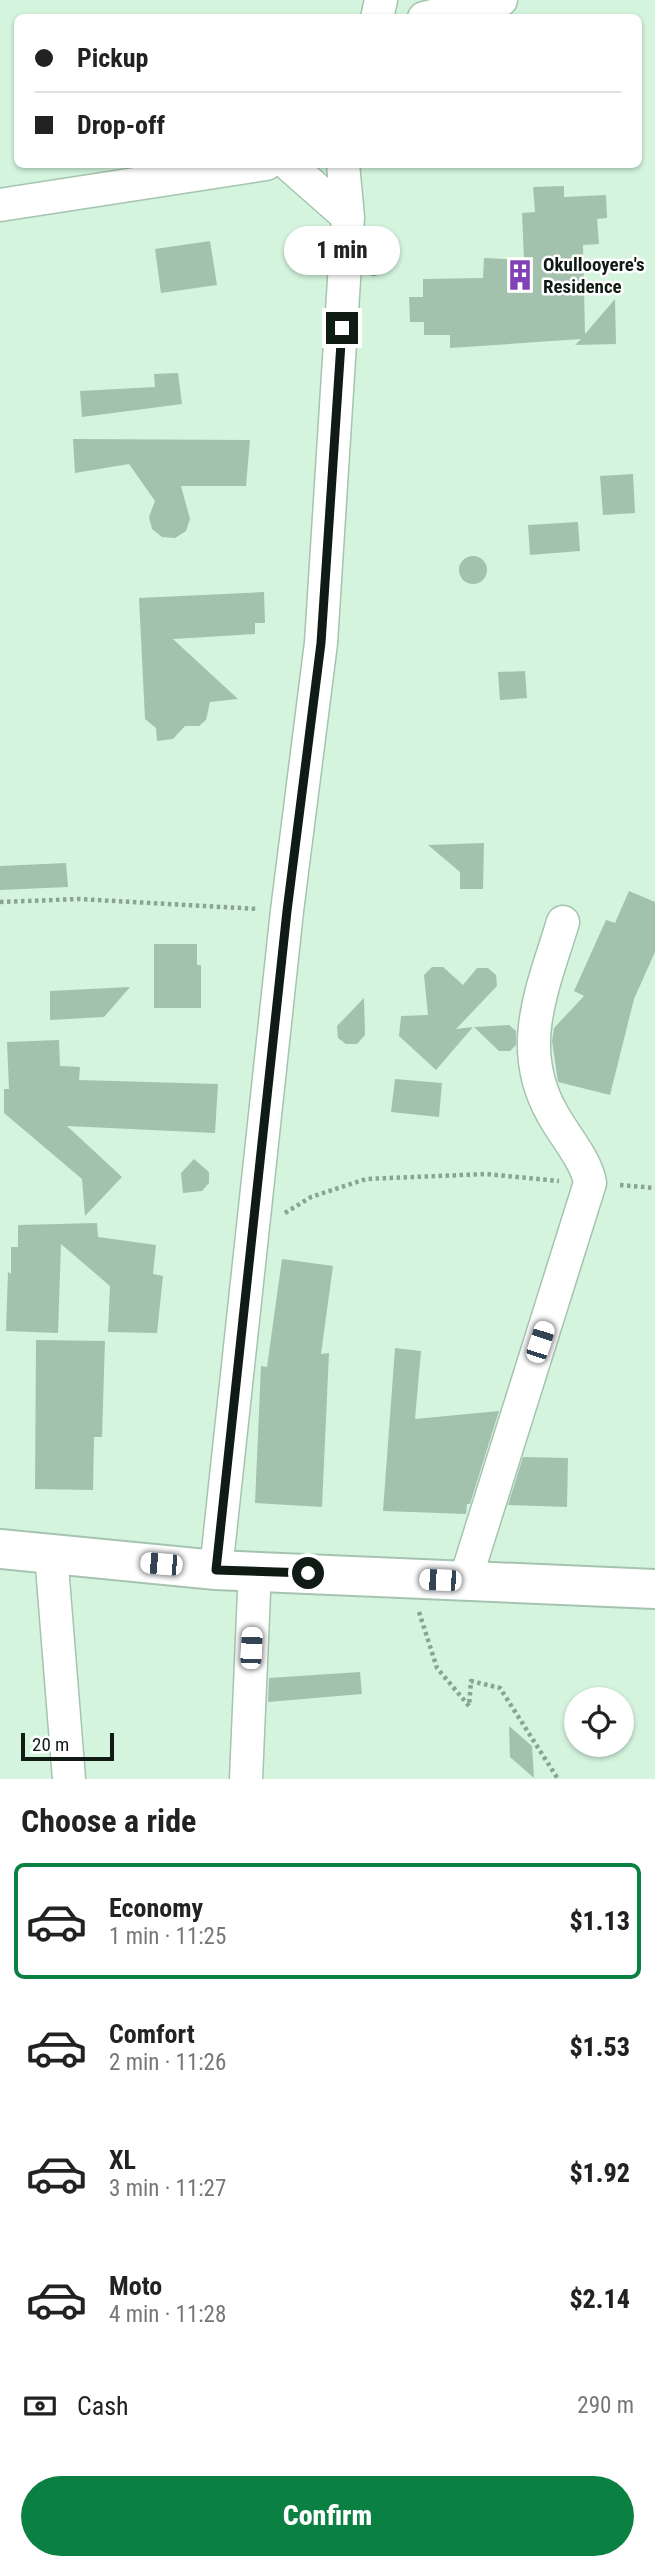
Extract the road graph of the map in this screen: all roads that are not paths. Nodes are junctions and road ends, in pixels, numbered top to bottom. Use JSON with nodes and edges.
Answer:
{"nodes":[{"id":1,"x":501,"y":0,"type":"edge"},
{"id":2,"x":441,"y":14,"type":"edge"},
{"id":3,"x":240,"y":168,"type":"edge"},
{"id":4,"x":293,"y":168,"type":"edge"},
{"id":5,"x":343,"y":168,"type":"edge"},
{"id":6,"x":0,"y":205,"type":"edge"},
{"id":7,"x":348,"y":217,"type":"junction"},
{"id":8,"x":563,"y":922,"type":"dead end"},
{"id":9,"x":0,"y":1549,"type":"edge"},
{"id":10,"x":51,"y":1555,"type":"junction"},
{"id":11,"x":255,"y":1569,"type":"junction"},
{"id":12,"x":216,"y":1570,"type":"junction"},
{"id":13,"x":465,"y":1581,"type":"junction"},
{"id":14,"x":655,"y":1589,"type":"edge"},
{"id":15,"x":69,"y":1779,"type":"edge"},
{"id":16,"x":246,"y":1779,"type":"edge"}],
"edges":[{"from":1,"to":2,"type":"street"},
{"from":3,"to":6,"type":"street"},
{"from":4,"to":7,"type":"street"},
{"from":5,"to":7,"type":"street"},
{"from":7,"to":12,"type":"street"},
{"from":8,"to":13,"type":"street"},
{"from":9,"to":10,"type":"street"},
{"from":10,"to":12,"type":"street"},
{"from":10,"to":15,"type":"street"},
{"from":11,"to":12,"type":"street"},
{"from":11,"to":13,"type":"street"},
{"from":11,"to":16,"type":"street"},
{"from":13,"to":14,"type":"street"}]}
